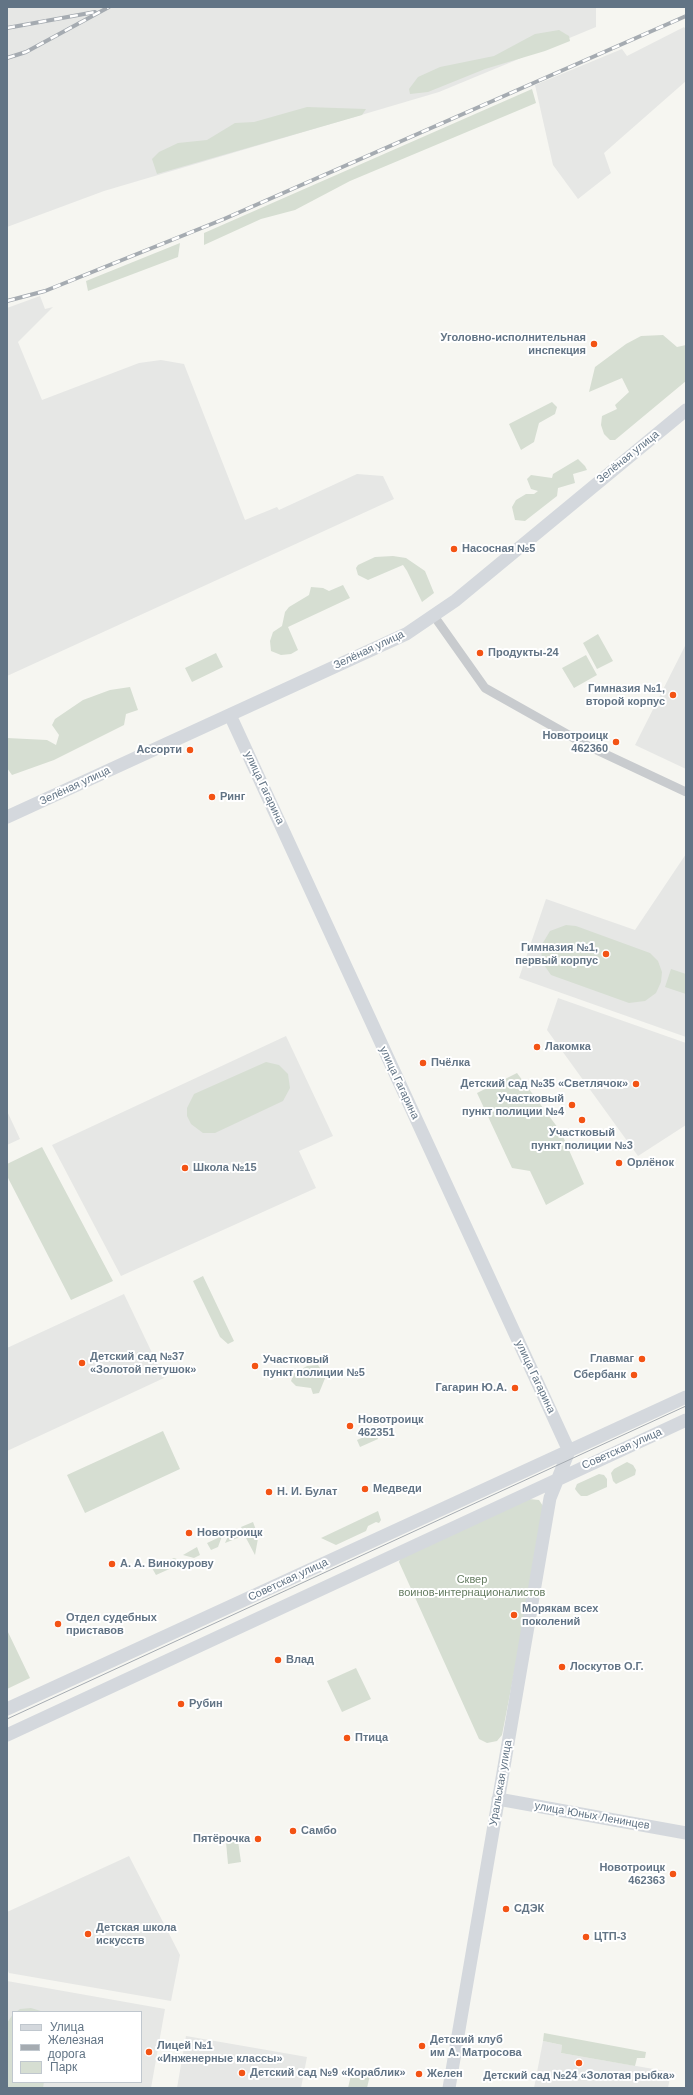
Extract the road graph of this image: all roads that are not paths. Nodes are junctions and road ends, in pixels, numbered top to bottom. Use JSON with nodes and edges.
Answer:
{"nodes":[{"id":1,"x":686,"y":410,"type":"edge"},
{"id":2,"x":434,"y":616,"type":"junction"},
{"id":3,"x":230,"y":715,"type":"junction"},
{"id":4,"x":686,"y":792,"type":"edge"},
{"id":5,"x":7,"y":817,"type":"edge"},
{"id":6,"x":686,"y":1396,"type":"edge"},
{"id":7,"x":686,"y":1420,"type":"edge"},
{"id":8,"x":569,"y":1451,"type":"junction"},
{"id":9,"x":558,"y":1479,"type":"junction"},
{"id":10,"x":7,"y":1709,"type":"edge"},
{"id":11,"x":7,"y":1735,"type":"edge"},
{"id":12,"x":498,"y":1799,"type":"junction"},
{"id":13,"x":686,"y":1832,"type":"edge"},
{"id":14,"x":449,"y":2088,"type":"edge"}],
"edges":[{"from":1,"to":2,"type":"main road","name":"Зелёная улица"},
{"from":2,"to":3,"type":"main road","name":"Зелёная улица"},
{"from":2,"to":4,"type":"street"},
{"from":3,"to":5,"type":"main road","name":"Зелёная улица"},
{"from":3,"to":8,"type":"main road","name":"улица Гагарина"},
{"from":6,"to":8,"type":"main road","name":"Советская улица"},
{"from":7,"to":9,"type":"main road","name":"Советская улица"},
{"from":8,"to":9,"type":"main road","name":"Советская улица"},
{"from":8,"to":10,"type":"main road","name":"Советская улица"},
{"from":9,"to":11,"type":"main road","name":"Советская улица"},
{"from":9,"to":12,"type":"main road","name":"Уральская улица"},
{"from":12,"to":13,"type":"main road","name":"улица Юных Ленинцев"},
{"from":12,"to":14,"type":"main road","name":"Уральская улица"}]}
